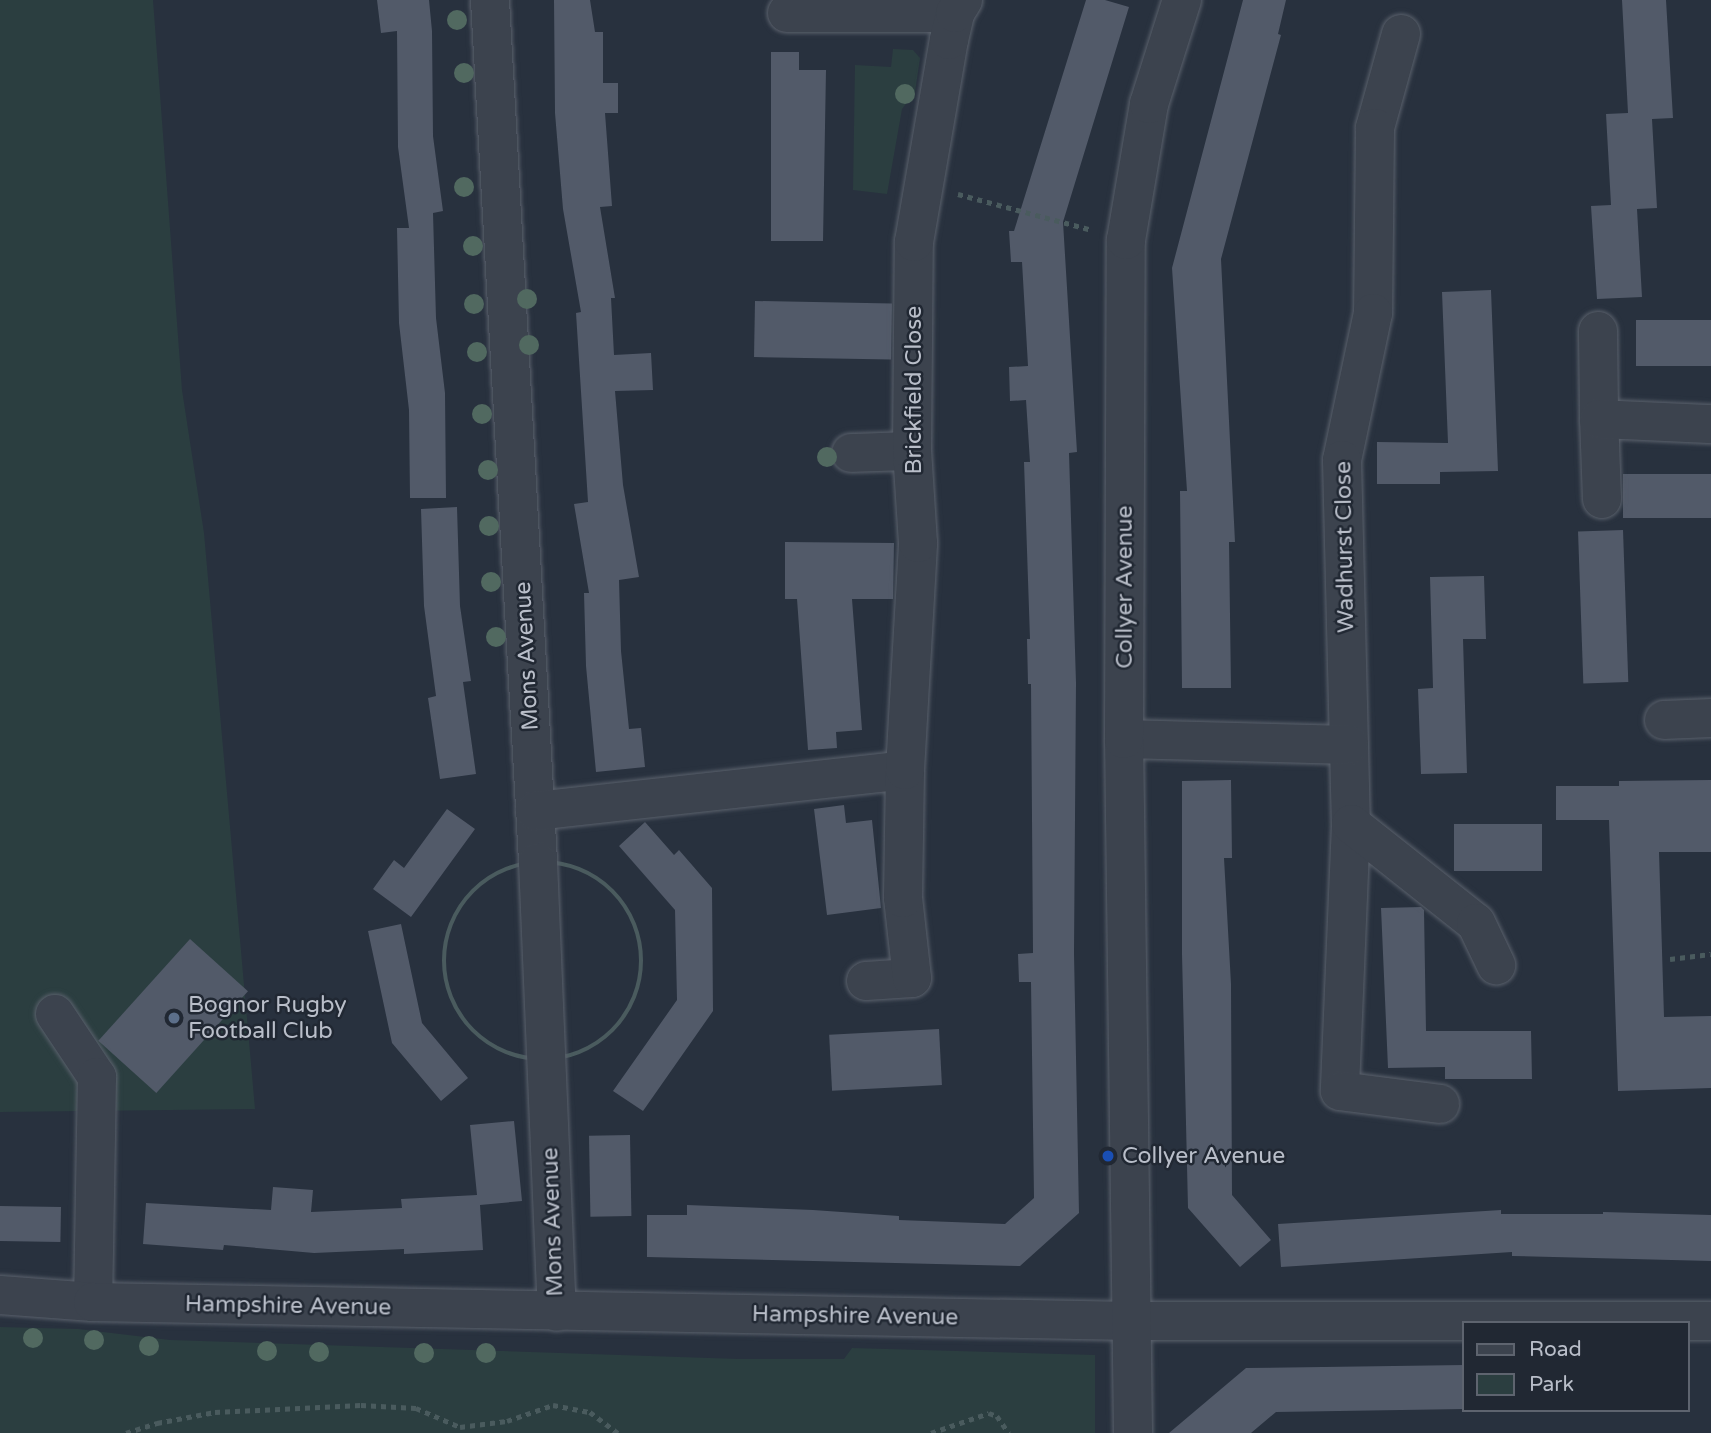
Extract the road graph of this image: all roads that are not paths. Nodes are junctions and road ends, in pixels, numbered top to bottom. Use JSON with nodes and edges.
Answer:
{"nodes":[{"id":1,"x":490,"y":0,"type":"edge"},
{"id":2,"x":1182,"y":0,"type":"edge"},
{"id":3,"x":959,"y":7,"type":"edge"},
{"id":4,"x":787,"y":13,"type":"dead end"},
{"id":5,"x":1401,"y":34,"type":"dead end"},
{"id":6,"x":1598,"y":331,"type":"dead end"},
{"id":7,"x":1599,"y":419,"type":"junction"},
{"id":8,"x":1711,"y":424,"type":"edge"},
{"id":9,"x":912,"y":452,"type":"junction"},
{"id":10,"x":851,"y":453,"type":"dead end"},
{"id":11,"x":1602,"y":499,"type":"dead end"},
{"id":12,"x":1711,"y":718,"type":"edge"},
{"id":13,"x":1664,"y":720,"type":"dead end"},
{"id":14,"x":1124,"y":739,"type":"junction"},
{"id":15,"x":1349,"y":745,"type":"junction"},
{"id":16,"x":905,"y":770,"type":"junction"},
{"id":17,"x":535,"y":811,"type":"junction"},
{"id":18,"x":1351,"y":824,"type":"junction"},
{"id":19,"x":1496,"y":965,"type":"dead end"},
{"id":20,"x":866,"y":981,"type":"dead end"},
{"id":21,"x":55,"y":1014,"type":"dead end"},
{"id":22,"x":1440,"y":1104,"type":"dead end"},
{"id":23,"x":0,"y":1295,"type":"edge"},
{"id":24,"x":93,"y":1302,"type":"junction"},
{"id":25,"x":557,"y":1312,"type":"junction"},
{"id":26,"x":1132,"y":1321,"type":"junction"},
{"id":27,"x":1711,"y":1321,"type":"edge"},
{"id":28,"x":1133,"y":1433,"type":"edge"}],
"edges":[{"from":1,"to":17,"type":"street","name":"Mons Avenue"},
{"from":2,"to":14,"type":"street","name":"Collyer Avenue"},
{"from":3,"to":4,"type":"street","name":"Brickfield Close"},
{"from":3,"to":9,"type":"street","name":"Brickfield Close"},
{"from":5,"to":15,"type":"street","name":"Wadhurst Close"},
{"from":6,"to":7,"type":"street"},
{"from":7,"to":8,"type":"street"},
{"from":7,"to":11,"type":"street"},
{"from":9,"to":10,"type":"street"},
{"from":9,"to":16,"type":"street","name":"Brickfield Close"},
{"from":12,"to":13,"type":"street"},
{"from":14,"to":15,"type":"street"},
{"from":14,"to":26,"type":"street","name":"Collyer Avenue"},
{"from":15,"to":18,"type":"street","name":"Wadhurst Close"},
{"from":16,"to":17,"type":"street"},
{"from":16,"to":20,"type":"street","name":"Brickfield Close"},
{"from":17,"to":25,"type":"street","name":"Mons Avenue"},
{"from":18,"to":19,"type":"street"},
{"from":18,"to":22,"type":"street","name":"Wadhurst Close"},
{"from":21,"to":24,"type":"street"},
{"from":23,"to":24,"type":"street","name":"Hampshire Avenue"},
{"from":24,"to":25,"type":"street","name":"Hampshire Avenue"},
{"from":25,"to":26,"type":"street","name":"Hampshire Avenue"},
{"from":26,"to":27,"type":"street","name":"Hampshire Avenue"},
{"from":26,"to":28,"type":"street","name":"Collyer Avenue"}]}
